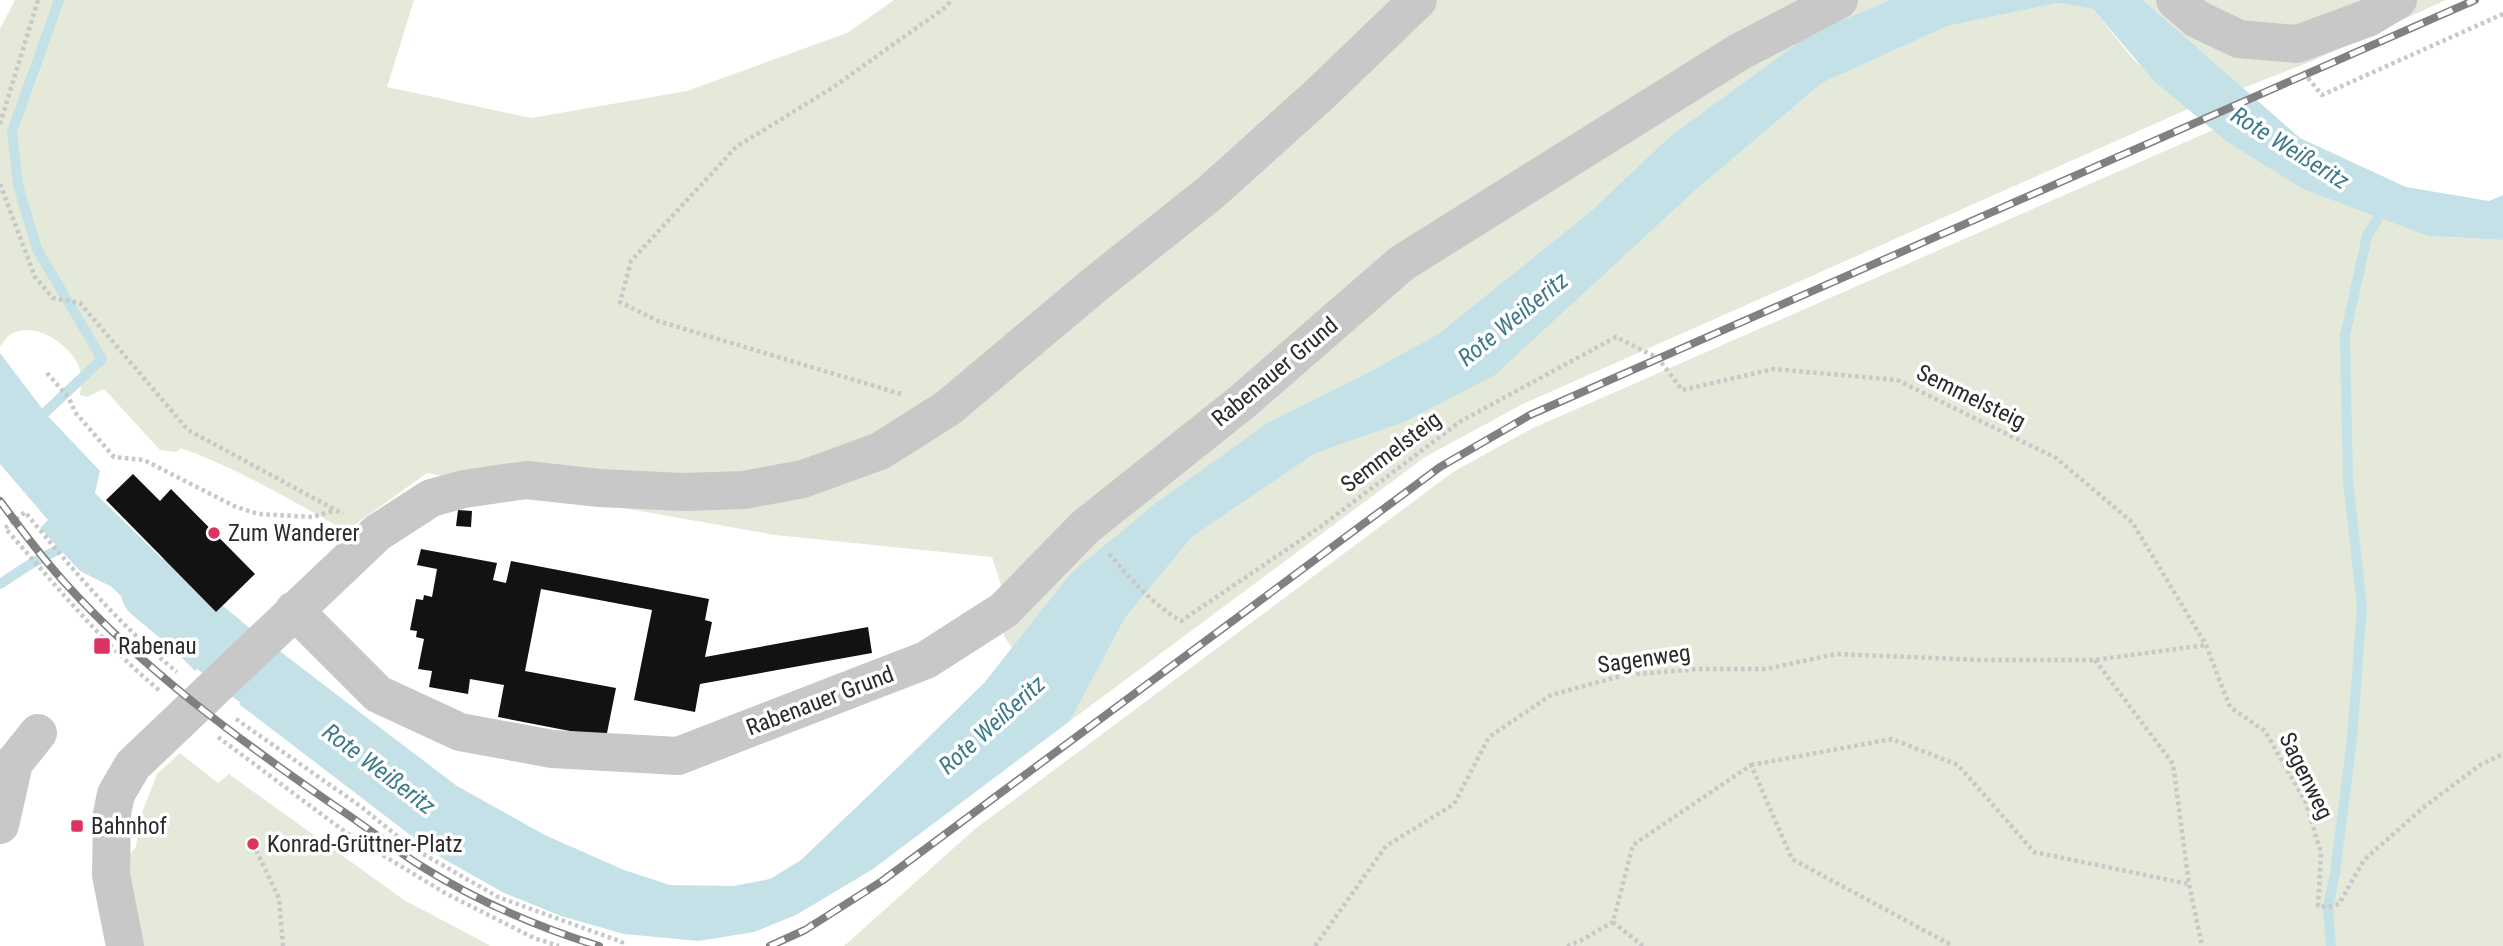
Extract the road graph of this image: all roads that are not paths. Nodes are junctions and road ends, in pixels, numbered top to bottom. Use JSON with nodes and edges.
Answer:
{"nodes":[{"id":1,"x":1419,"y":0,"type":"edge"},
{"id":2,"x":1839,"y":0,"type":"edge"},
{"id":3,"x":2175,"y":0,"type":"edge"},
{"id":4,"x":2398,"y":0,"type":"edge"},
{"id":5,"x":294,"y":610,"type":"junction"},
{"id":6,"x":38,"y":733,"type":"dead end"},
{"id":7,"x":0,"y":825,"type":"edge"},
{"id":8,"x":124,"y":946,"type":"edge"}],
"edges":[{"from":1,"to":5,"type":"street"},
{"from":2,"to":5,"type":"street","name":"Rabenauer Grund"},
{"from":3,"to":4,"type":"street"},
{"from":5,"to":8,"type":"street"},
{"from":6,"to":7,"type":"street"}]}
